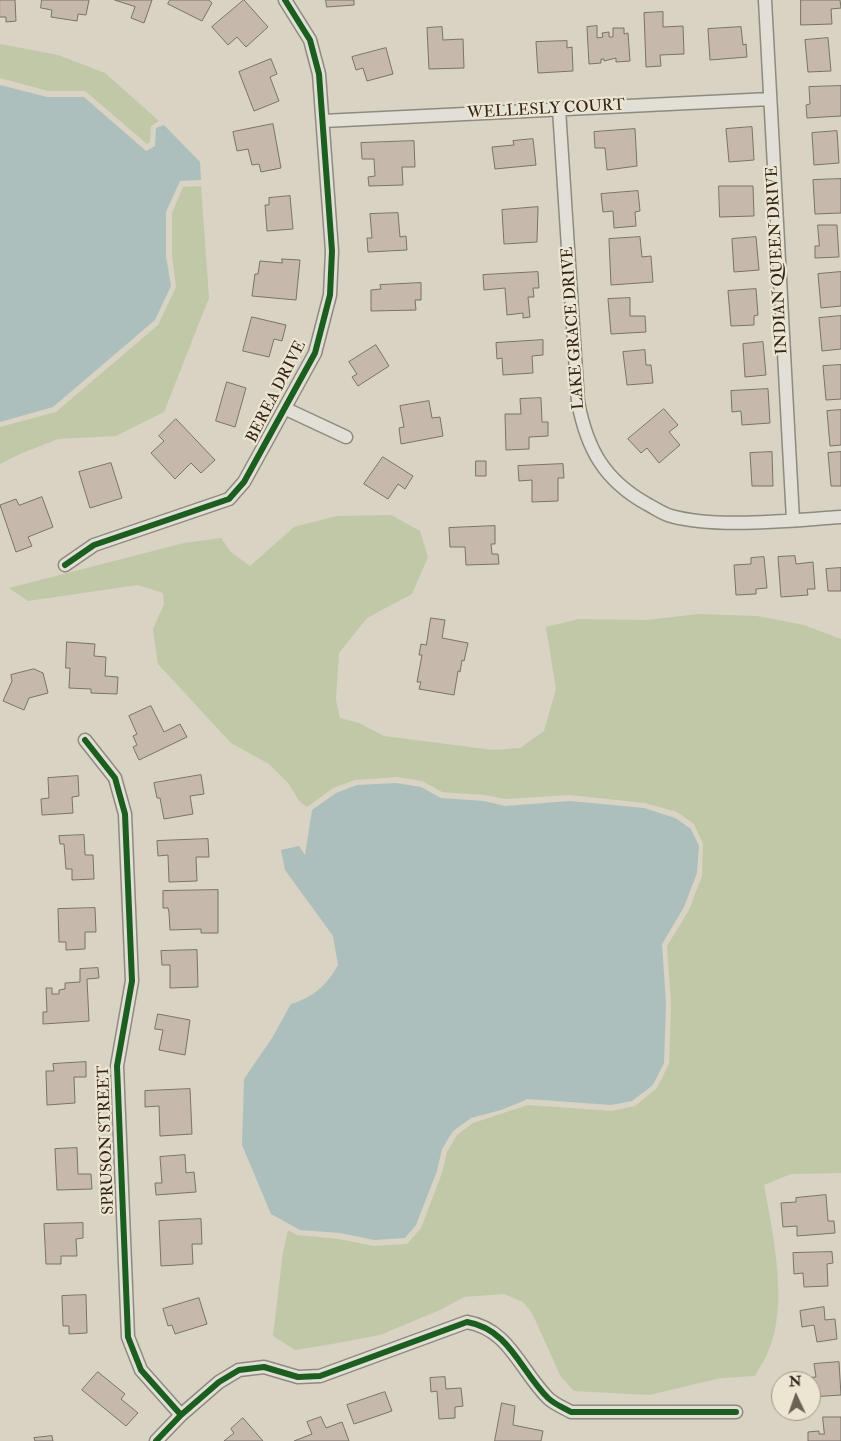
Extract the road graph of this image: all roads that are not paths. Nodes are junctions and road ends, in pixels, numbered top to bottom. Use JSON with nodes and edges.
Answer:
{"nodes":[{"id":1,"x":285,"y":0,"type":"edge"},
{"id":2,"x":765,"y":0,"type":"edge"},
{"id":3,"x":770,"y":99,"type":"junction"},
{"id":4,"x":559,"y":109,"type":"junction"},
{"id":5,"x":323,"y":121,"type":"junction"},
{"id":6,"x":286,"y":409,"type":"junction"},
{"id":7,"x":346,"y":437,"type":"dead end"},
{"id":8,"x":841,"y":517,"type":"edge"},
{"id":9,"x":793,"y":520,"type":"junction"},
{"id":10,"x":65,"y":565,"type":"dead end"},
{"id":11,"x":85,"y":740,"type":"dead end"},
{"id":12,"x":736,"y":1412,"type":"dead end"},
{"id":13,"x":181,"y":1415,"type":"junction"},
{"id":14,"x":156,"y":1441,"type":"edge"}],
"edges":[{"from":1,"to":5,"type":"street","name":"BEREA DRIVE"},
{"from":2,"to":3,"type":"street","name":"INDIAN QUEEN DRIVE"},
{"from":3,"to":4,"type":"street","name":"WELLESLY COURT"},
{"from":3,"to":9,"type":"street","name":"INDIAN QUEEN DRIVE"},
{"from":4,"to":5,"type":"street","name":"WELLESLY COURT"},
{"from":4,"to":9,"type":"street","name":"LAKE GRACE DRIVE"},
{"from":5,"to":6,"type":"street","name":"BEREA DRIVE"},
{"from":6,"to":7,"type":"street"},
{"from":6,"to":10,"type":"street","name":"BEREA DRIVE"},
{"from":8,"to":9,"type":"street","name":"LAKE GRACE DRIVE"},
{"from":11,"to":13,"type":"street","name":"SPRUSON STREET"},
{"from":12,"to":13,"type":"street"},
{"from":13,"to":14,"type":"street"}]}
